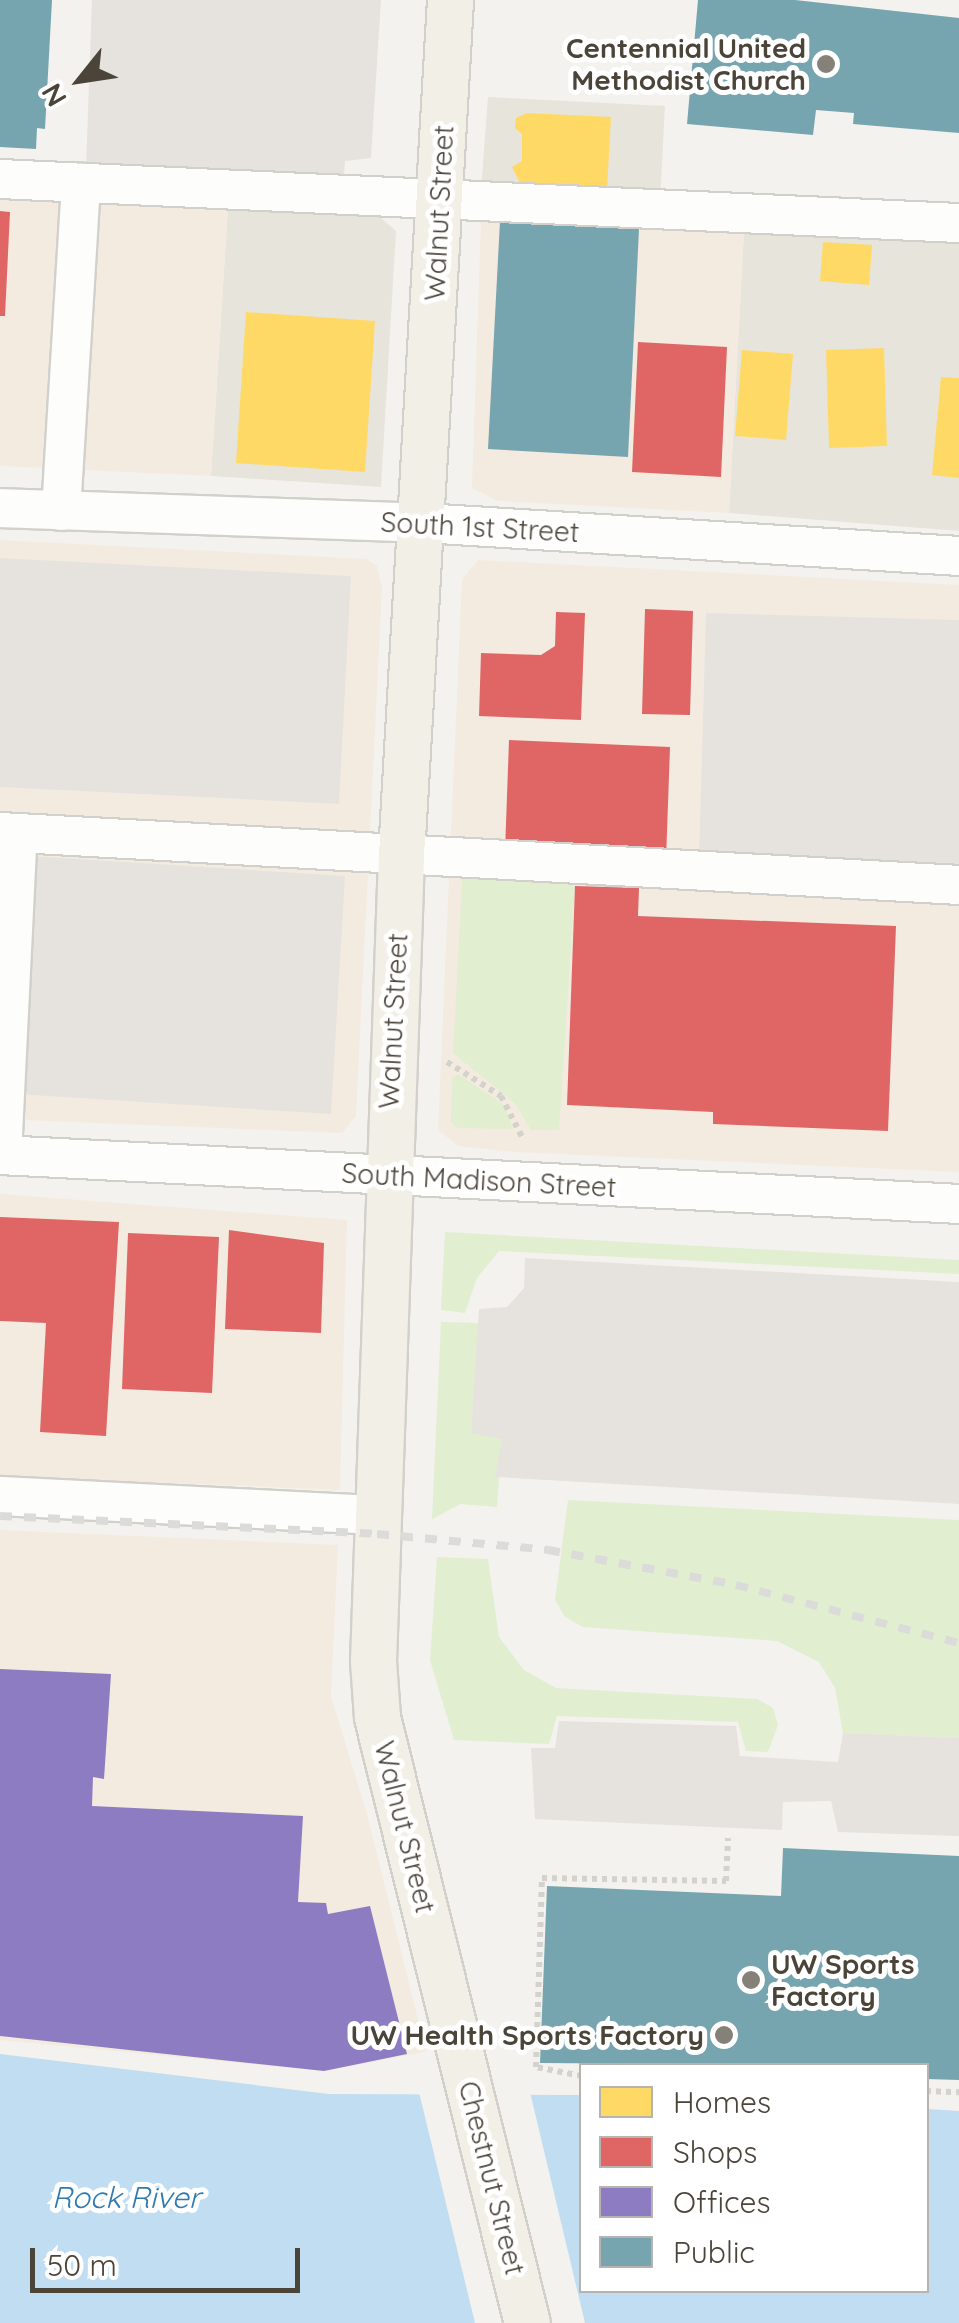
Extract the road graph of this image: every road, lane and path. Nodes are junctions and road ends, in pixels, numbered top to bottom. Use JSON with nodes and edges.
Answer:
{"nodes":[{"id":1,"x":450,"y":0,"type":"edge"},
{"id":2,"x":0,"y":179,"type":"edge"},
{"id":3,"x":81,"y":183,"type":"junction"},
{"id":4,"x":440,"y":201,"type":"junction"},
{"id":5,"x":959,"y":223,"type":"edge"},
{"id":6,"x":0,"y":508,"type":"edge"},
{"id":7,"x":62,"y":511,"type":"junction"},
{"id":8,"x":423,"y":523,"type":"junction"},
{"id":9,"x":959,"y":556,"type":"edge"},
{"id":10,"x":9,"y":833,"type":"edge"},
{"id":11,"x":401,"y":856,"type":"junction"},
{"id":12,"x":959,"y":885,"type":"edge"},
{"id":13,"x":447,"y":1062,"type":"dead end"},
{"id":14,"x":524,"y":1139,"type":"dead end"},
{"id":15,"x":1,"y":1155,"type":"edge"},
{"id":16,"x":386,"y":1175,"type":"junction"},
{"id":17,"x":959,"y":1204,"type":"edge"},
{"id":18,"x":0,"y":1496,"type":"edge"},
{"id":19,"x":379,"y":1515,"type":"junction"},
{"id":20,"x":728,"y":1838,"type":"dead end"},
{"id":21,"x":456,"y":2034,"type":"joint"},
{"id":22,"x":579,"y":2075,"type":"edge"},
{"id":23,"x":929,"y":2090,"type":"edge"},
{"id":24,"x":959,"y":2092,"type":"edge"},
{"id":25,"x":527,"y":2323,"type":"edge"}],
"edges":[{"from":1,"to":4,"type":"main road","name":"Walnut Street"},
{"from":2,"to":3,"type":"street"},
{"from":3,"to":4,"type":"street"},
{"from":3,"to":7,"type":"street"},
{"from":4,"to":5,"type":"street"},
{"from":4,"to":8,"type":"main road","name":"Walnut Street"},
{"from":6,"to":7,"type":"street","name":"South 1st Street"},
{"from":7,"to":8,"type":"street","name":"South 1st Street"},
{"from":8,"to":9,"type":"street","name":"South 1st Street"},
{"from":8,"to":11,"type":"main road","name":"Walnut Street"},
{"from":10,"to":11,"type":"street"},
{"from":10,"to":15,"type":"street"},
{"from":11,"to":12,"type":"street"},
{"from":11,"to":16,"type":"main road","name":"Walnut Street"},
{"from":13,"to":14,"type":"path"},
{"from":15,"to":16,"type":"street","name":"South Madison Street"},
{"from":16,"to":17,"type":"street","name":"South Madison Street"},
{"from":16,"to":19,"type":"main road","name":"Walnut Street"},
{"from":18,"to":19,"type":"street"},
{"from":19,"to":21,"type":"main road","name":"Walnut Street"},
{"from":20,"to":22,"type":"path"},
{"from":21,"to":25,"type":"main road","name":"Chestnut Street"},
{"from":23,"to":24,"type":"path"}]}
